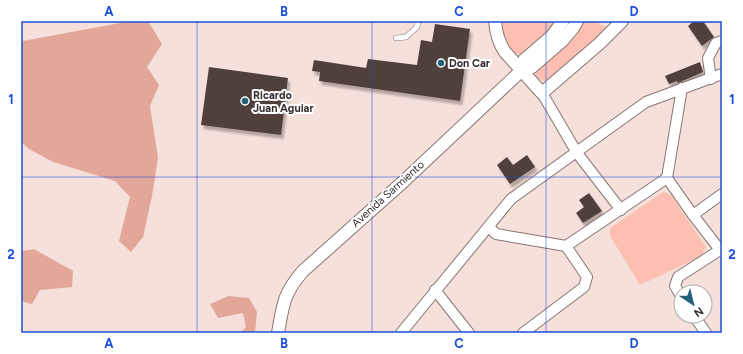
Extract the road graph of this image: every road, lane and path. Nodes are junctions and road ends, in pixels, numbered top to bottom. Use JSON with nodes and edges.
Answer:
{"nodes":[{"id":1,"x":418,"y":21,"type":"edge"},
{"id":2,"x":494,"y":21,"type":"edge"},
{"id":3,"x":564,"y":21,"type":"edge"},
{"id":4,"x":577,"y":21,"type":"edge"},
{"id":5,"x":622,"y":21,"type":"edge"},
{"id":6,"x":396,"y":38,"type":"dead end"},
{"id":7,"x":722,"y":41,"type":"edge"},
{"id":8,"x":522,"y":70,"type":"junction"},
{"id":9,"x":722,"y":74,"type":"edge"},
{"id":10,"x":711,"y":79,"type":"junction"},
{"id":11,"x":682,"y":88,"type":"junction"},
{"id":12,"x":542,"y":93,"type":"junction"},
{"id":13,"x":577,"y":153,"type":"junction"},
{"id":14,"x":667,"y":178,"type":"junction"},
{"id":15,"x":722,"y":194,"type":"edge"},
{"id":16,"x":621,"y":210,"type":"junction"},
{"id":17,"x":693,"y":215,"type":"junction"},
{"id":18,"x":489,"y":227,"type":"junction"},
{"id":19,"x":566,"y":246,"type":"junction"},
{"id":20,"x":721,"y":251,"type":"edge"},
{"id":21,"x":676,"y":284,"type":"edge"},
{"id":22,"x":435,"y":290,"type":"junction"},
{"id":23,"x":700,"y":324,"type":"edge"},
{"id":24,"x":278,"y":333,"type":"edge"},
{"id":25,"x":401,"y":333,"type":"edge"},
{"id":26,"x":469,"y":333,"type":"edge"},
{"id":27,"x":522,"y":333,"type":"edge"},
{"id":28,"x":706,"y":333,"type":"edge"}],
"edges":[{"from":1,"to":6,"type":"lane"},
{"from":2,"to":8,"type":"street"},
{"from":3,"to":8,"type":"street","name":"Avenida Sarmiento"},
{"from":4,"to":8,"type":"street","name":"Avenida Sarmiento"},
{"from":5,"to":12,"type":"street"},
{"from":7,"to":10,"type":"street"},
{"from":8,"to":12,"type":"street"},
{"from":8,"to":24,"type":"street","name":"Avenida Sarmiento"},
{"from":9,"to":10,"type":"street"},
{"from":10,"to":11,"type":"street"},
{"from":11,"to":13,"type":"street"},
{"from":11,"to":14,"type":"street"},
{"from":12,"to":13,"type":"street"},
{"from":13,"to":16,"type":"street"},
{"from":13,"to":18,"type":"street"},
{"from":14,"to":16,"type":"street"},
{"from":14,"to":17,"type":"street"},
{"from":15,"to":17,"type":"street"},
{"from":16,"to":19,"type":"street"},
{"from":17,"to":20,"type":"street"},
{"from":18,"to":19,"type":"street"},
{"from":18,"to":22,"type":"street"},
{"from":19,"to":27,"type":"street"},
{"from":20,"to":21,"type":"street"},
{"from":22,"to":25,"type":"street"},
{"from":22,"to":26,"type":"street"},
{"from":23,"to":28,"type":"street"}]}
